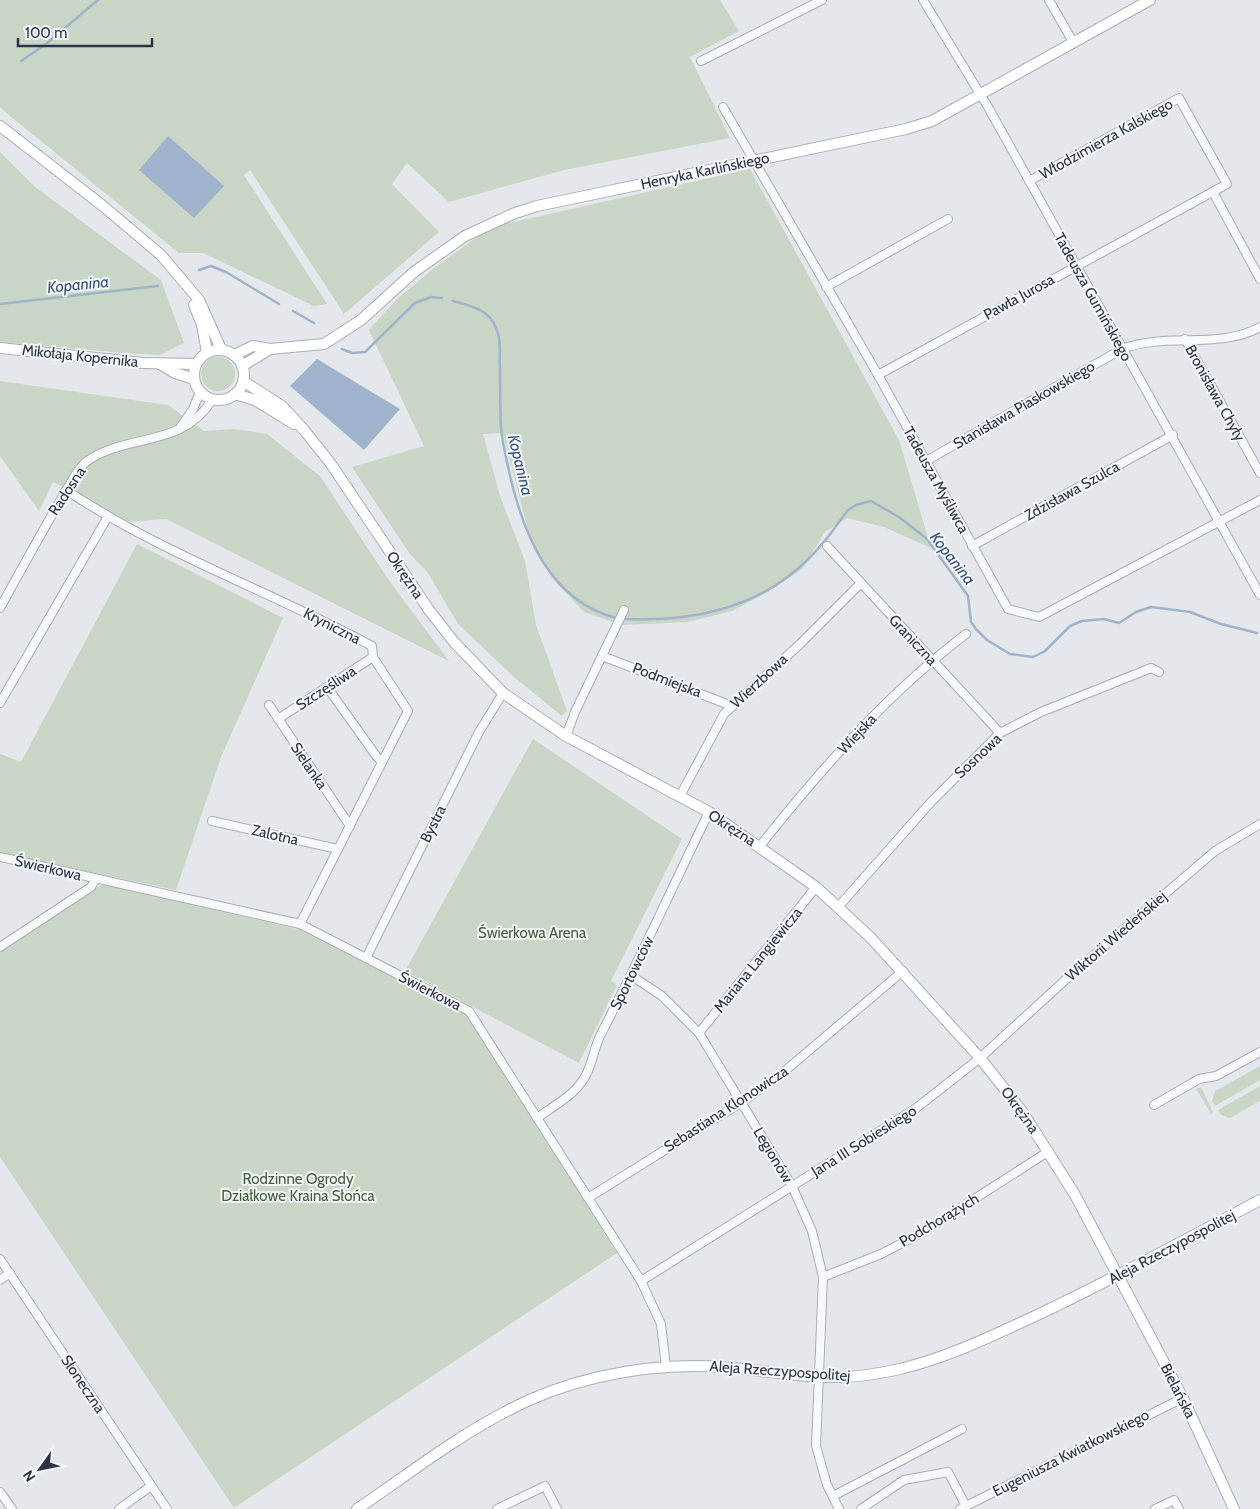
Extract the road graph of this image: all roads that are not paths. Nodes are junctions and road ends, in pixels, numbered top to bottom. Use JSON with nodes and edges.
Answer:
{"nodes":[{"id":1,"x":822,"y":0,"type":"edge"},
{"id":2,"x":923,"y":0,"type":"edge"},
{"id":3,"x":1050,"y":0,"type":"edge"},
{"id":4,"x":1150,"y":0,"type":"edge"},
{"id":5,"x":1073,"y":42,"type":"junction"},
{"id":6,"x":702,"y":61,"type":"dead end"},
{"id":7,"x":980,"y":94,"type":"junction"},
{"id":8,"x":723,"y":107,"type":"dead end"},
{"id":9,"x":0,"y":126,"type":"edge"},
{"id":10,"x":755,"y":160,"type":"junction"},
{"id":11,"x":1029,"y":181,"type":"junction"},
{"id":12,"x":1213,"y":192,"type":"junction"},
{"id":13,"x":948,"y":218,"type":"dead end"},
{"id":14,"x":1075,"y":266,"type":"junction"},
{"id":15,"x":1260,"y":279,"type":"edge"},
{"id":16,"x":186,"y":286,"type":"junction"},
{"id":17,"x":826,"y":286,"type":"junction"},
{"id":18,"x":1260,"y":327,"type":"edge"},
{"id":19,"x":1185,"y":339,"type":"junction"},
{"id":20,"x":0,"y":348,"type":"edge"},
{"id":21,"x":1122,"y":349,"type":"junction"},
{"id":22,"x":221,"y":350,"type":"junction"},
{"id":23,"x":270,"y":350,"type":"junction"},
{"id":24,"x":207,"y":352,"type":"junction"},
{"id":25,"x":234,"y":355,"type":"junction"},
{"id":26,"x":160,"y":364,"type":"junction"},
{"id":27,"x":196,"y":364,"type":"junction"},
{"id":28,"x":242,"y":366,"type":"junction"},
{"id":29,"x":878,"y":375,"type":"junction"},
{"id":30,"x":194,"y":379,"type":"junction"},
{"id":31,"x":243,"y":382,"type":"junction"},
{"id":32,"x":200,"y":392,"type":"junction"},
{"id":33,"x":235,"y":394,"type":"junction"},
{"id":34,"x":213,"y":399,"type":"junction"},
{"id":35,"x":180,"y":428,"type":"junction"},
{"id":36,"x":304,"y":430,"type":"junction"},
{"id":37,"x":1173,"y":436,"type":"junction"},
{"id":38,"x":926,"y":461,"type":"junction"},
{"id":39,"x":1260,"y":473,"type":"edge"},
{"id":40,"x":66,"y":490,"type":"junction"},
{"id":41,"x":1260,"y":500,"type":"edge"},
{"id":42,"x":107,"y":518,"type":"junction"},
{"id":43,"x":1220,"y":522,"type":"junction"},
{"id":44,"x":827,"y":546,"type":"dead end"},
{"id":45,"x":972,"y":546,"type":"junction"},
{"id":46,"x":860,"y":584,"type":"junction"},
{"id":47,"x":1260,"y":595,"type":"edge"},
{"id":48,"x":0,"y":608,"type":"edge"},
{"id":49,"x":624,"y":610,"type":"dead end"},
{"id":50,"x":966,"y":634,"type":"dead end"},
{"id":51,"x":602,"y":656,"type":"junction"},
{"id":52,"x":373,"y":657,"type":"junction"},
{"id":53,"x":932,"y":660,"type":"junction"},
{"id":54,"x":1159,"y":672,"type":"dead end"},
{"id":55,"x":328,"y":687,"type":"junction"},
{"id":56,"x":503,"y":693,"type":"junction"},
{"id":57,"x":0,"y":703,"type":"edge"},
{"id":58,"x":269,"y":705,"type":"dead end"},
{"id":59,"x":732,"y":706,"type":"junction"},
{"id":60,"x":278,"y":719,"type":"junction"},
{"id":61,"x":1000,"y":733,"type":"junction"},
{"id":62,"x":566,"y":736,"type":"junction"},
{"id":63,"x":382,"y":762,"type":"junction"},
{"id":64,"x":680,"y":796,"type":"junction"},
{"id":65,"x":708,"y":812,"type":"junction"},
{"id":66,"x":212,"y":821,"type":"dead end"},
{"id":67,"x":1260,"y":824,"type":"edge"},
{"id":68,"x":350,"y":826,"type":"junction"},
{"id":69,"x":760,"y":846,"type":"junction"},
{"id":70,"x":338,"y":849,"type":"junction"},
{"id":71,"x":0,"y":857,"type":"edge"},
{"id":72,"x":96,"y":879,"type":"junction"},
{"id":73,"x":816,"y":887,"type":"junction"},
{"id":74,"x":839,"y":906,"type":"junction"},
{"id":75,"x":300,"y":924,"type":"junction"},
{"id":76,"x":0,"y":947,"type":"edge"},
{"id":77,"x":366,"y":958,"type":"junction"},
{"id":78,"x":903,"y":971,"type":"junction"},
{"id":79,"x":632,"y":976,"type":"junction"},
{"id":80,"x":699,"y":1033,"type":"junction"},
{"id":81,"x":1260,"y":1052,"type":"edge"},
{"id":82,"x":980,"y":1058,"type":"junction"},
{"id":83,"x":742,"y":1102,"type":"junction"},
{"id":84,"x":1154,"y":1105,"type":"dead end"},
{"id":85,"x":537,"y":1118,"type":"junction"},
{"id":86,"x":1049,"y":1151,"type":"junction"},
{"id":87,"x":792,"y":1186,"type":"junction"},
{"id":88,"x":588,"y":1198,"type":"junction"},
{"id":89,"x":1260,"y":1200,"type":"edge"},
{"id":90,"x":0,"y":1259,"type":"edge"},
{"id":91,"x":10,"y":1274,"type":"junction"},
{"id":92,"x":1117,"y":1276,"type":"junction"},
{"id":93,"x":823,"y":1277,"type":"junction"},
{"id":94,"x":0,"y":1280,"type":"edge"},
{"id":95,"x":641,"y":1281,"type":"junction"},
{"id":96,"x":666,"y":1367,"type":"junction"},
{"id":97,"x":818,"y":1376,"type":"junction"},
{"id":98,"x":1183,"y":1398,"type":"junction"},
{"id":99,"x":962,"y":1429,"type":"dead end"},
{"id":100,"x":151,"y":1486,"type":"junction"},
{"id":101,"x":0,"y":1492,"type":"edge"},
{"id":102,"x":833,"y":1496,"type":"junction"},
{"id":103,"x":963,"y":1508,"type":"edge"},
{"id":104,"x":12,"y":1509,"type":"edge"},
{"id":105,"x":119,"y":1509,"type":"edge"},
{"id":106,"x":167,"y":1509,"type":"edge"},
{"id":107,"x":357,"y":1509,"type":"edge"},
{"id":108,"x":497,"y":1509,"type":"edge"},
{"id":109,"x":557,"y":1509,"type":"edge"},
{"id":110,"x":839,"y":1509,"type":"edge"},
{"id":111,"x":861,"y":1509,"type":"edge"},
{"id":112,"x":1155,"y":1509,"type":"edge"},
{"id":113,"x":1179,"y":1509,"type":"edge"},
{"id":114,"x":1234,"y":1509,"type":"edge"}],
"edges":[{"from":1,"to":6,"type":"street"},
{"from":2,"to":7,"type":"street","name":"Tadeusza Gumińskiego"},
{"from":3,"to":5,"type":"street"},
{"from":4,"to":5,"type":"street","name":"Henryka Karlińskiego"},
{"from":5,"to":7,"type":"street","name":"Henryka Karlińskiego"},
{"from":7,"to":10,"type":"street","name":"Henryka Karlińskiego"},
{"from":7,"to":11,"type":"street","name":"Tadeusza Gumińskiego"},
{"from":8,"to":10,"type":"street","name":"Tadeusza Myśliwca"},
{"from":9,"to":16,"type":"street"},
{"from":10,"to":17,"type":"street","name":"Tadeusza Myśliwca"},
{"from":10,"to":23,"type":"street","name":"Henryka Karlińskiego"},
{"from":11,"to":12,"type":"street","name":"Włodzimierza Kalskiego"},
{"from":11,"to":14,"type":"street","name":"Tadeusza Gumińskiego"},
{"from":12,"to":14,"type":"street","name":"Pawła Jurosa"},
{"from":12,"to":15,"type":"street"},
{"from":13,"to":17,"type":"street"},
{"from":14,"to":21,"type":"street","name":"Tadeusza Gumińskiego"},
{"from":14,"to":29,"type":"street","name":"Pawła Jurosa"},
{"from":16,"to":22,"type":"street"},
{"from":16,"to":24,"type":"street"},
{"from":17,"to":29,"type":"street","name":"Tadeusza Myśliwca"},
{"from":18,"to":19,"type":"street","name":"Stanisława Piaskowskiego"},
{"from":19,"to":21,"type":"street","name":"Stanisława Piaskowskiego"},
{"from":19,"to":39,"type":"street","name":"Bronisława Chyły"},
{"from":20,"to":26,"type":"street","name":"Mikołaja Kopernika"},
{"from":21,"to":37,"type":"street","name":"Tadeusza Gumińskiego"},
{"from":21,"to":38,"type":"street","name":"Stanisława Piaskowskiego"},
{"from":22,"to":24,"type":"street"},
{"from":22,"to":25,"type":"street"},
{"from":23,"to":25,"type":"street","name":"Henryka Karlińskiego"},
{"from":23,"to":28,"type":"street","name":"Henryka Karlińskiego"},
{"from":24,"to":27,"type":"street"},
{"from":25,"to":28,"type":"street"},
{"from":26,"to":27,"type":"street","name":"Mikołaja Kopernika"},
{"from":26,"to":30,"type":"street","name":"Mikołaja Kopernika"},
{"from":27,"to":30,"type":"street"},
{"from":28,"to":31,"type":"street"},
{"from":29,"to":38,"type":"street","name":"Tadeusza Myśliwca"},
{"from":30,"to":32,"type":"street"},
{"from":31,"to":33,"type":"street"},
{"from":31,"to":36,"type":"street","name":"Okrężna"},
{"from":32,"to":34,"type":"street"},
{"from":32,"to":35,"type":"street"},
{"from":33,"to":34,"type":"street"},
{"from":33,"to":36,"type":"street","name":"Okrężna"},
{"from":34,"to":35,"type":"street","name":"Radosna"},
{"from":35,"to":40,"type":"street","name":"Radosna"},
{"from":36,"to":56,"type":"street","name":"Okrężna"},
{"from":37,"to":43,"type":"street","name":"Tadeusza Gumińskiego"},
{"from":37,"to":45,"type":"street","name":"Zdzisława Szulca"},
{"from":38,"to":45,"type":"street","name":"Tadeusza Myśliwca"},
{"from":40,"to":42,"type":"street","name":"Kryniczna"},
{"from":40,"to":48,"type":"street","name":"Radosna"},
{"from":41,"to":43,"type":"street","name":"Tadeusza Myśliwca"},
{"from":42,"to":52,"type":"street","name":"Kryniczna"},
{"from":42,"to":57,"type":"street"},
{"from":43,"to":45,"type":"street","name":"Tadeusza Myśliwca"},
{"from":43,"to":47,"type":"street","name":"Tadeusza Gumińskiego"},
{"from":44,"to":46,"type":"street","name":"Graniczna"},
{"from":46,"to":53,"type":"street","name":"Graniczna"},
{"from":46,"to":59,"type":"street","name":"Wierzbowa"},
{"from":49,"to":51,"type":"street"},
{"from":50,"to":53,"type":"street","name":"Wiejska"},
{"from":51,"to":59,"type":"street","name":"Podmiejska"},
{"from":51,"to":62,"type":"street"},
{"from":52,"to":55,"type":"street","name":"Szczęśliwa"},
{"from":52,"to":63,"type":"street","name":"Kryniczna"},
{"from":53,"to":61,"type":"street","name":"Graniczna"},
{"from":53,"to":69,"type":"street","name":"Wiejska"},
{"from":54,"to":61,"type":"street","name":"Sosnowa"},
{"from":55,"to":60,"type":"street","name":"Szczęśliwa"},
{"from":55,"to":63,"type":"street"},
{"from":56,"to":62,"type":"street","name":"Okrężna"},
{"from":56,"to":77,"type":"street","name":"Bystra"},
{"from":58,"to":60,"type":"street","name":"Sielanka"},
{"from":59,"to":64,"type":"street","name":"Wierzbowa"},
{"from":60,"to":68,"type":"street","name":"Sielanka"},
{"from":61,"to":74,"type":"street","name":"Sosnowa"},
{"from":62,"to":64,"type":"street","name":"Okrężna"},
{"from":63,"to":68,"type":"street","name":"Kryniczna"},
{"from":64,"to":65,"type":"street","name":"Okrężna"},
{"from":65,"to":69,"type":"street","name":"Okrężna"},
{"from":65,"to":79,"type":"street","name":"Sportowców"},
{"from":66,"to":70,"type":"street","name":"Zalotna"},
{"from":67,"to":82,"type":"street","name":"Wiktorii Wiedeńskiej"},
{"from":68,"to":70,"type":"street","name":"Kryniczna"},
{"from":69,"to":73,"type":"street","name":"Okrężna"},
{"from":70,"to":75,"type":"street","name":"Kryniczna"},
{"from":71,"to":72,"type":"street","name":"Świerkowa"},
{"from":72,"to":75,"type":"street","name":"Świerkowa"},
{"from":72,"to":76,"type":"street"},
{"from":73,"to":74,"type":"street","name":"Okrężna"},
{"from":73,"to":80,"type":"street","name":"Mariana Langiewicza"},
{"from":74,"to":78,"type":"street","name":"Okrężna"},
{"from":75,"to":77,"type":"street","name":"Świerkowa"},
{"from":77,"to":85,"type":"street","name":"Świerkowa"},
{"from":78,"to":82,"type":"street","name":"Okrężna"},
{"from":78,"to":83,"type":"street","name":"Sebastiana Klonowicza"},
{"from":79,"to":80,"type":"street","name":"Legionów"},
{"from":79,"to":85,"type":"street","name":"Sportowców"},
{"from":80,"to":83,"type":"street","name":"Legionów"},
{"from":81,"to":84,"type":"street"},
{"from":82,"to":86,"type":"street","name":"Okrężna"},
{"from":82,"to":87,"type":"street","name":"Jana III Sobieskiego"},
{"from":83,"to":87,"type":"street","name":"Legionów"},
{"from":83,"to":88,"type":"street","name":"Sebastiana Klonowicza"},
{"from":85,"to":88,"type":"street","name":"Świerkowa"},
{"from":86,"to":92,"type":"street","name":"Okrężna"},
{"from":86,"to":93,"type":"street","name":"Podchorążych"},
{"from":87,"to":93,"type":"street","name":"Legionów"},
{"from":87,"to":95,"type":"street","name":"Jana III Sobieskiego"},
{"from":88,"to":95,"type":"street","name":"Świerkowa"},
{"from":89,"to":92,"type":"street","name":"Aleja Rzeczypospolitej"},
{"from":90,"to":91,"type":"street","name":"Słoneczna"},
{"from":91,"to":94,"type":"street"},
{"from":91,"to":100,"type":"street","name":"Słoneczna"},
{"from":92,"to":97,"type":"street","name":"Aleja Rzeczypospolitej"},
{"from":92,"to":98,"type":"street","name":"Bielańska"},
{"from":93,"to":97,"type":"street","name":"Legionów"},
{"from":95,"to":96,"type":"street","name":"Świerkowa"},
{"from":96,"to":97,"type":"street","name":"Aleja Rzeczypospolitej"},
{"from":96,"to":107,"type":"street","name":"Aleja Rzeczypospolitej"},
{"from":97,"to":102,"type":"street","name":"Legionów"},
{"from":98,"to":103,"type":"street","name":"Eugeniusza Kwiatkowskiego"},
{"from":98,"to":114,"type":"street","name":"Bielańska"},
{"from":99,"to":102,"type":"street"},
{"from":100,"to":105,"type":"street"},
{"from":100,"to":106,"type":"street","name":"Słoneczna"},
{"from":101,"to":104,"type":"street"},
{"from":102,"to":110,"type":"street","name":"Legionów"},
{"from":103,"to":111,"type":"street"},
{"from":108,"to":109,"type":"street"},
{"from":112,"to":113,"type":"street"}]}
